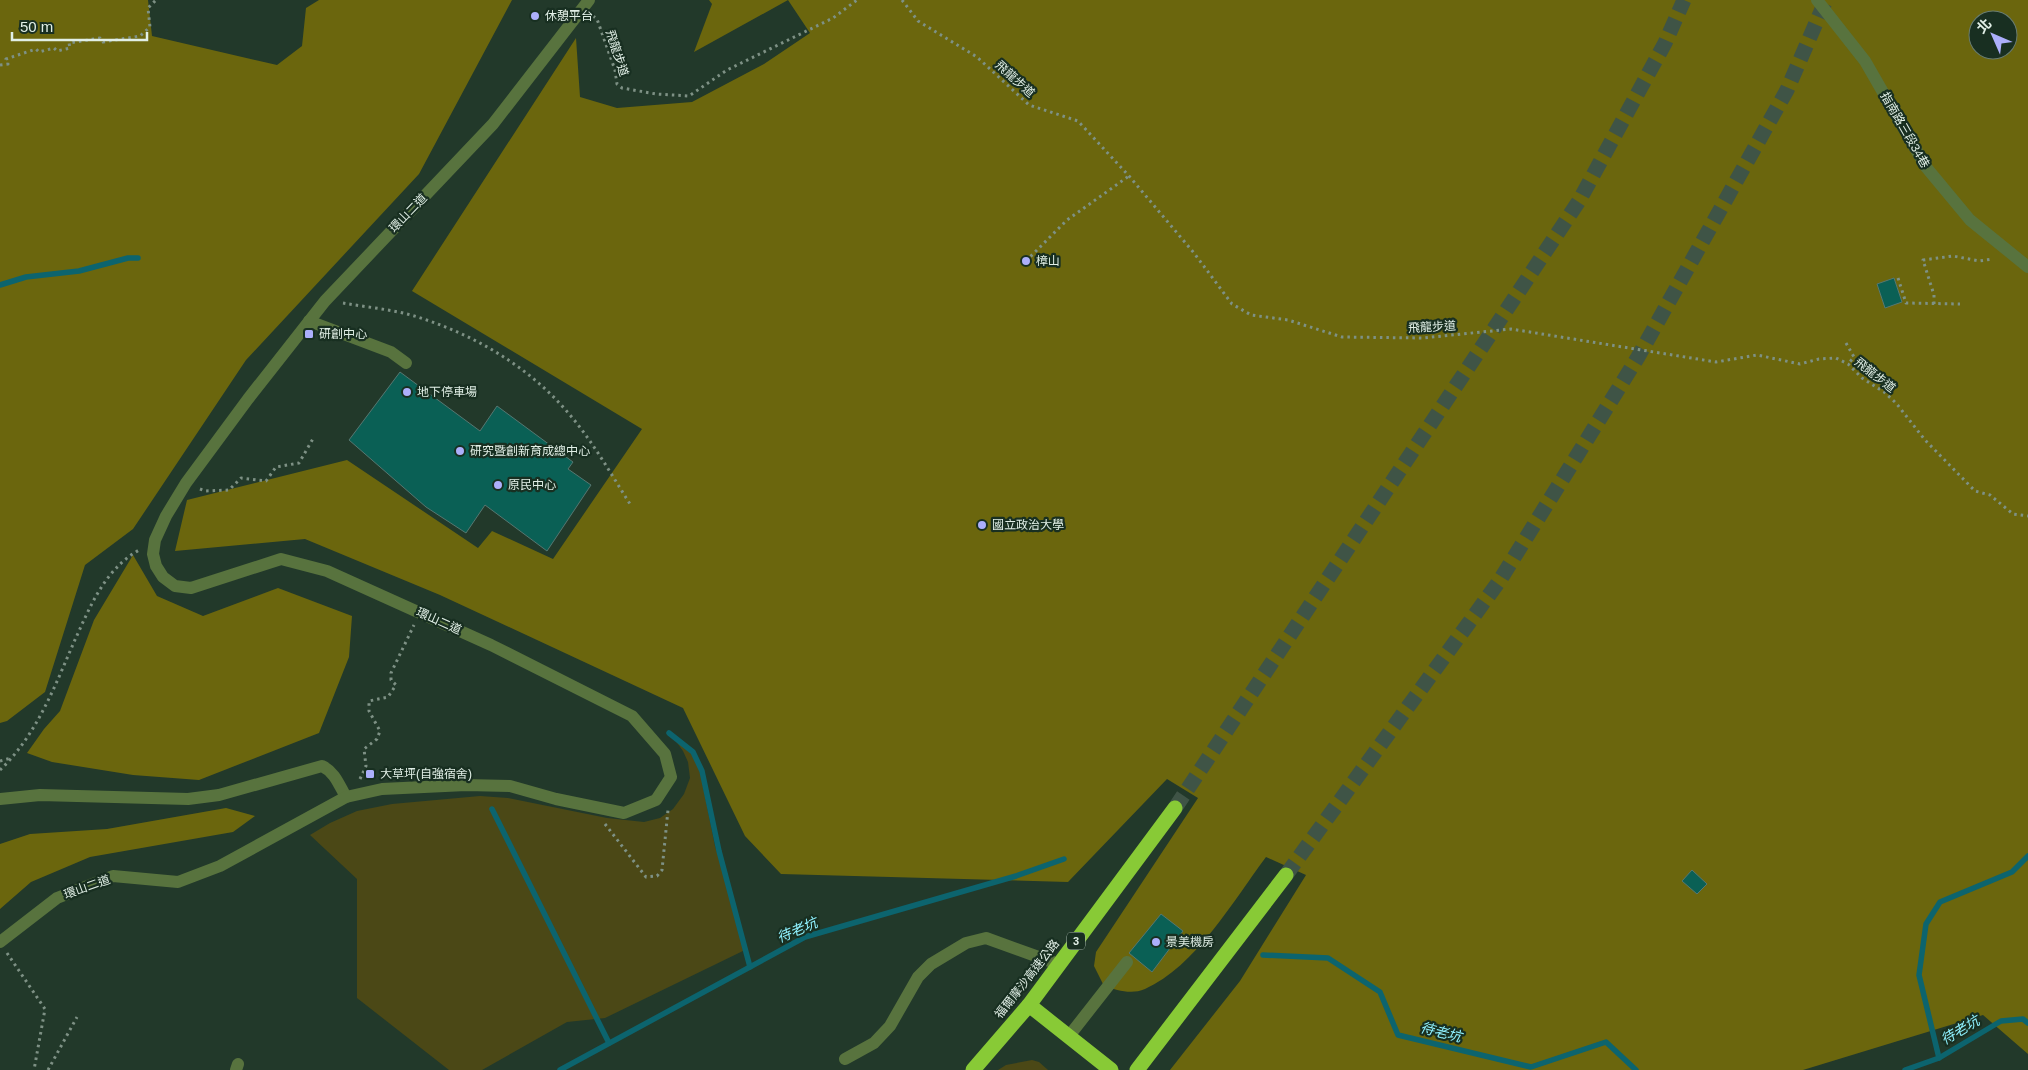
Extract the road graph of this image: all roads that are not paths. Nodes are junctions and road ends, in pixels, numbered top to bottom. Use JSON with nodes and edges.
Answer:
{"nodes":[{"id":1,"x":1817,"y":0,"type":"edge"},
{"id":2,"x":583,"y":3,"type":"edge"},
{"id":3,"x":2028,"y":267,"type":"edge"},
{"id":4,"x":309,"y":321,"type":"junction"},
{"id":5,"x":406,"y":363,"type":"dead end"},
{"id":6,"x":346,"y":797,"type":"junction"},
{"id":7,"x":0,"y":799,"type":"edge"},
{"id":8,"x":1175,"y":808,"type":"tunnel mouth"},
{"id":9,"x":1286,"y":875,"type":"tunnel mouth"},
{"id":10,"x":2,"y":946,"type":"edge"},
{"id":11,"x":1127,"y":962,"type":"dead end"},
{"id":12,"x":1058,"y":964,"type":"junction"},
{"id":13,"x":1029,"y":1004,"type":"junction"},
{"id":14,"x":1068,"y":1036,"type":"junction"},
{"id":15,"x":845,"y":1059,"type":"dead end"},
{"id":16,"x":973,"y":1070,"type":"edge"},
{"id":17,"x":1111,"y":1070,"type":"edge"},
{"id":18,"x":1137,"y":1070,"type":"edge"}],
"edges":[{"from":1,"to":3,"type":"street","name":"指南路三段34巷"},
{"from":2,"to":4,"type":"street","name":"環山二道"},
{"from":4,"to":5,"type":"street"},
{"from":4,"to":6,"type":"street","name":"環山二道"},
{"from":6,"to":7,"type":"street"},
{"from":6,"to":10,"type":"street","name":"環山二道"},
{"from":8,"to":12,"type":"highway","name":"福爾摩沙高速公路","number":"3"},
{"from":9,"to":18,"type":"highway"},
{"from":11,"to":14,"type":"street"},
{"from":12,"to":13,"type":"highway","name":"福爾摩沙高速公路","number":"3"},
{"from":12,"to":15,"type":"street"},
{"from":13,"to":14,"type":"highway"},
{"from":13,"to":16,"type":"highway","name":"福爾摩沙高速公路","number":"3"},
{"from":14,"to":17,"type":"highway"}]}
